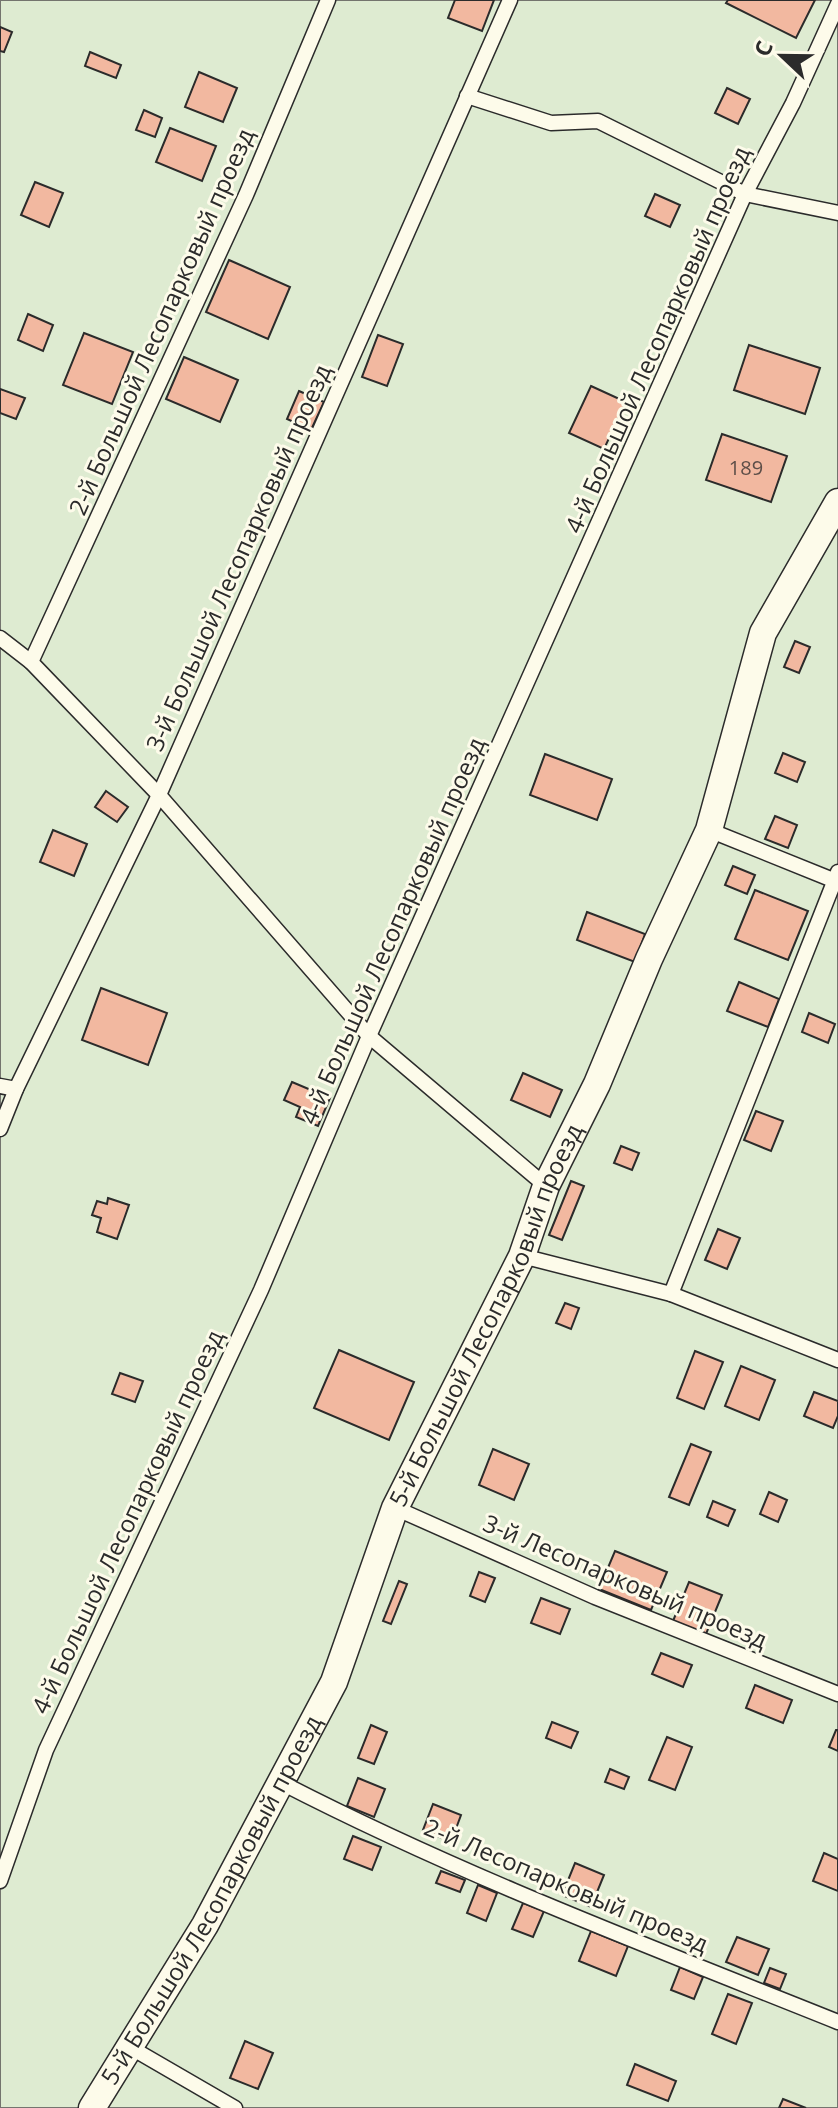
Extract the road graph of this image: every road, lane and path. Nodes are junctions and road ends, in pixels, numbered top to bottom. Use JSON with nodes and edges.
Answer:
{"nodes":[{"id":1,"x":328,"y":0,"type":"edge"},
{"id":2,"x":510,"y":0,"type":"edge"},
{"id":3,"x":838,"y":4,"type":"edge"},
{"id":4,"x":467,"y":96,"type":"junction"},
{"id":5,"x":745,"y":194,"type":"junction"},
{"id":6,"x":838,"y":213,"type":"edge"},
{"id":7,"x":838,"y":502,"type":"edge"},
{"id":8,"x":0,"y":638,"type":"edge"},
{"id":9,"x":31,"y":662,"type":"junction"},
{"id":10,"x":159,"y":795,"type":"junction"},
{"id":11,"x":709,"y":830,"type":"junction"},
{"id":12,"x":837,"y":878,"type":"edge"},
{"id":13,"x":369,"y":1036,"type":"junction"},
{"id":14,"x":0,"y":1086,"type":"edge"},
{"id":15,"x":16,"y":1089,"type":"junction"},
{"id":16,"x":0,"y":1129,"type":"edge"},
{"id":17,"x":546,"y":1186,"type":"junction"},
{"id":18,"x":522,"y":1256,"type":"junction"},
{"id":19,"x":671,"y":1294,"type":"junction"},
{"id":20,"x":838,"y":1360,"type":"edge"},
{"id":21,"x":395,"y":1508,"type":"junction"},
{"id":22,"x":838,"y":1694,"type":"edge"},
{"id":23,"x":280,"y":1782,"type":"junction"},
{"id":24,"x":0,"y":1881,"type":"edge"},
{"id":25,"x":838,"y":2022,"type":"edge"},
{"id":26,"x":128,"y":2046,"type":"junction"},
{"id":27,"x":92,"y":2108,"type":"edge"},
{"id":28,"x":235,"y":2108,"type":"edge"}],
"edges":[{"from":1,"to":9,"type":"lane","name":"2-й Большой Лесопарковый проезд"},
{"from":2,"to":4,"type":"lane","name":"3-й Большой Лесопарковый проезд"},
{"from":3,"to":5,"type":"lane","name":"4-й Большой Лесопарковый проезд"},
{"from":4,"to":5,"type":"lane"},
{"from":4,"to":10,"type":"lane","name":"3-й Большой Лесопарковый проезд"},
{"from":5,"to":6,"type":"lane"},
{"from":5,"to":13,"type":"lane","name":"4-й Большой Лесопарковый проезд"},
{"from":7,"to":11,"type":"street","name":"5-й Большой Лесопарковый проезд"},
{"from":8,"to":9,"type":"lane"},
{"from":9,"to":10,"type":"lane"},
{"from":10,"to":13,"type":"lane"},
{"from":10,"to":15,"type":"lane","name":"3-й Большой Лесопарковый проезд"},
{"from":11,"to":12,"type":"lane"},
{"from":11,"to":17,"type":"street","name":"5-й Большой Лесопарковый проезд"},
{"from":12,"to":19,"type":"lane"},
{"from":13,"to":17,"type":"lane"},
{"from":13,"to":24,"type":"lane","name":"4-й Большой Лесопарковый проезд"},
{"from":14,"to":15,"type":"lane"},
{"from":15,"to":16,"type":"lane","name":"3-й Большой Лесопарковый проезд"},
{"from":17,"to":18,"type":"street","name":"5-й Большой Лесопарковый проезд"},
{"from":18,"to":19,"type":"lane"},
{"from":18,"to":21,"type":"street","name":"5-й Большой Лесопарковый проезд"},
{"from":19,"to":20,"type":"lane"},
{"from":21,"to":22,"type":"lane","name":"3-й Лесопарковый проезд"},
{"from":21,"to":23,"type":"street","name":"5-й Большой Лесопарковый проезд"},
{"from":23,"to":25,"type":"lane","name":"2-й Лесопарковый проезд"},
{"from":23,"to":26,"type":"street","name":"5-й Большой Лесопарковый проезд"},
{"from":26,"to":27,"type":"street","name":"5-й Большой Лесопарковый проезд"},
{"from":26,"to":28,"type":"lane"}]}
